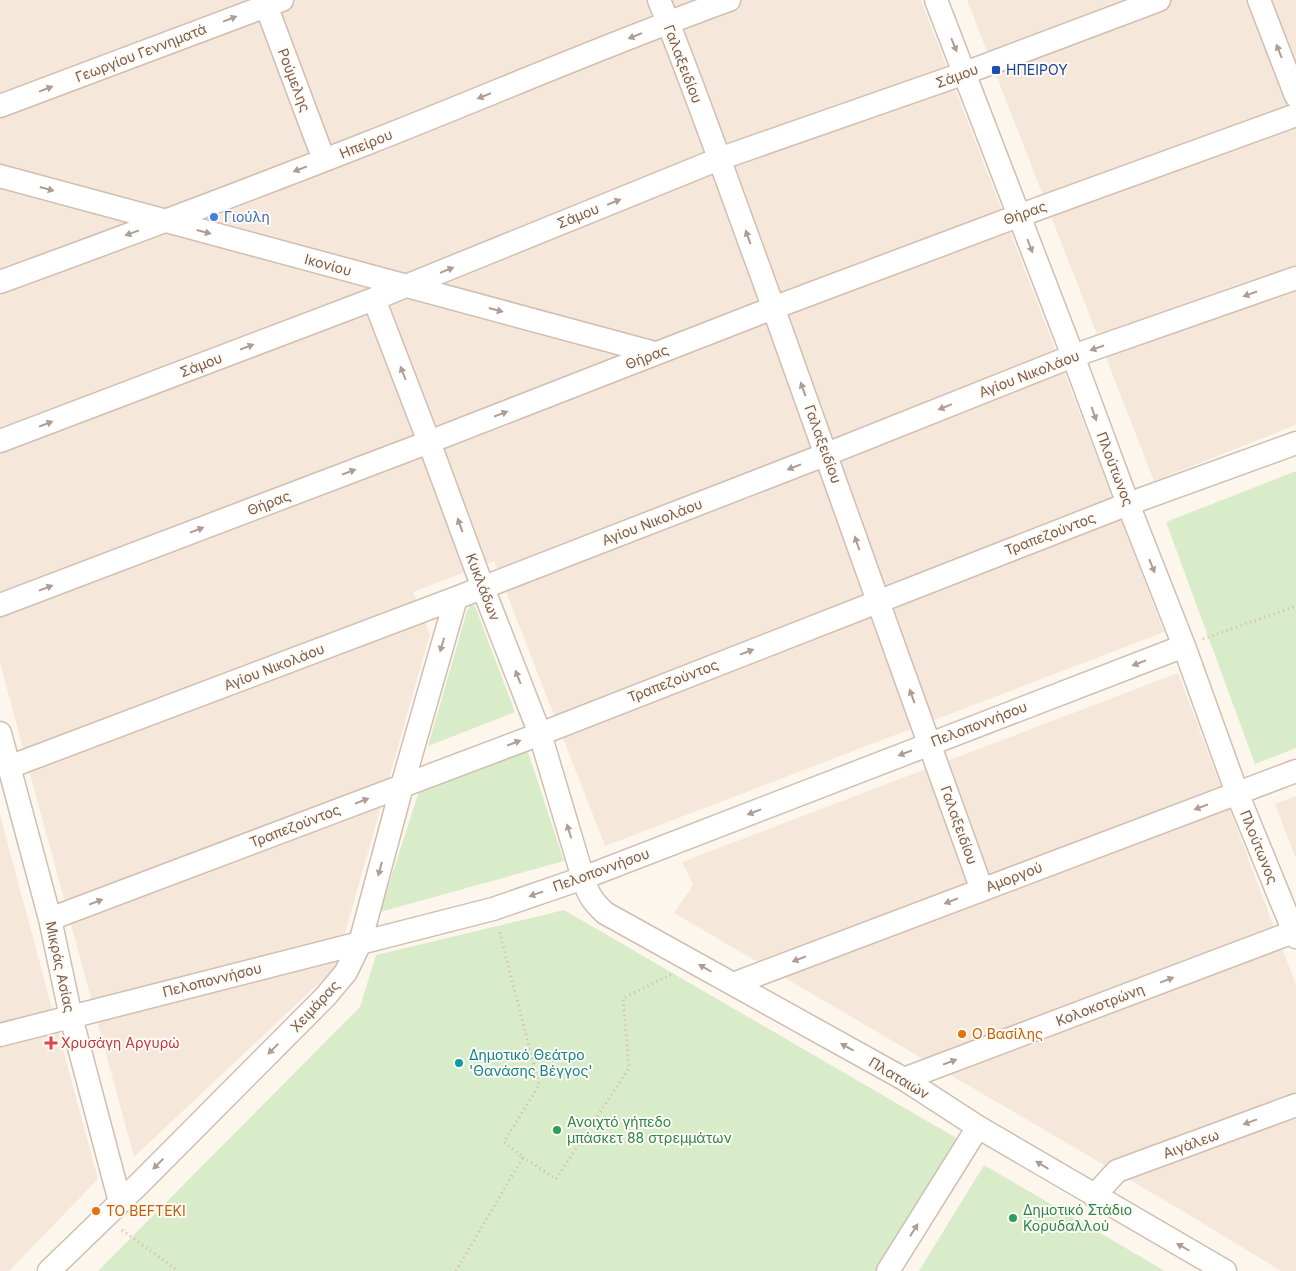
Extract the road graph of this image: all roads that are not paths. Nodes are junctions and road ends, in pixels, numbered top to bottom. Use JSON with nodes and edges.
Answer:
{"nodes":[{"id":1,"x":659,"y":0,"type":"edge"},
{"id":2,"x":729,"y":0,"type":"edge"},
{"id":3,"x":936,"y":0,"type":"edge"},
{"id":4,"x":1158,"y":0,"type":"edge"},
{"id":5,"x":1259,"y":0,"type":"edge"},
{"id":6,"x":271,"y":2,"type":"edge"},
{"id":7,"x":668,"y":22,"type":"junction"},
{"id":8,"x":965,"y":74,"type":"junction"},
{"id":9,"x":1296,"y":96,"type":"edge"},
{"id":10,"x":0,"y":106,"type":"edge"},
{"id":11,"x":1296,"y":115,"type":"edge"},
{"id":12,"x":719,"y":159,"type":"junction"},
{"id":13,"x":324,"y":160,"type":"junction"},
{"id":14,"x":0,"y":176,"type":"edge"},
{"id":15,"x":1018,"y":216,"type":"junction"},
{"id":16,"x":166,"y":221,"type":"junction"},
{"id":17,"x":1296,"y":278,"type":"edge"},
{"id":18,"x":0,"y":282,"type":"edge"},
{"id":19,"x":406,"y":286,"type":"junction"},
{"id":20,"x":374,"y":299,"type":"junction"},
{"id":21,"x":773,"y":308,"type":"junction"},
{"id":22,"x":656,"y":353,"type":"junction"},
{"id":23,"x":1072,"y":356,"type":"junction"},
{"id":24,"x":0,"y":441,"type":"edge"},
{"id":25,"x":429,"y":442,"type":"junction"},
{"id":26,"x":1296,"y":443,"type":"edge"},
{"id":27,"x":827,"y":454,"type":"junction"},
{"id":28,"x":1128,"y":504,"type":"junction"},
{"id":29,"x":483,"y":588,"type":"junction"},
{"id":30,"x":456,"y":598,"type":"junction"},
{"id":31,"x":878,"y":601,"type":"junction"},
{"id":32,"x":0,"y":605,"type":"edge"},
{"id":33,"x":1184,"y":646,"type":"junction"},
{"id":34,"x":0,"y":733,"type":"edge"},
{"id":35,"x":540,"y":734,"type":"junction"},
{"id":36,"x":929,"y":744,"type":"junction"},
{"id":37,"x":9,"y":767,"type":"junction"},
{"id":38,"x":1296,"y":771,"type":"edge"},
{"id":39,"x":402,"y":786,"type":"junction"},
{"id":40,"x":1237,"y":793,"type":"junction"},
{"id":41,"x":583,"y":878,"type":"junction"},
{"id":42,"x":982,"y":890,"type":"junction"},
{"id":43,"x":50,"y":919,"type":"junction"},
{"id":44,"x":1295,"y":933,"type":"edge"},
{"id":45,"x":360,"y":943,"type":"junction"},
{"id":46,"x":733,"y":984,"type":"junction"},
{"id":47,"x":71,"y":1017,"type":"junction"},
{"id":48,"x":0,"y":1035,"type":"edge"},
{"id":49,"x":904,"y":1079,"type":"junction"},
{"id":50,"x":1296,"y":1105,"type":"edge"},
{"id":51,"x":978,"y":1127,"type":"junction"},
{"id":52,"x":1094,"y":1196,"type":"junction"},
{"id":53,"x":120,"y":1202,"type":"junction"},
{"id":54,"x":49,"y":1271,"type":"edge"},
{"id":55,"x":888,"y":1271,"type":"edge"},
{"id":56,"x":1225,"y":1271,"type":"edge"}],
"edges":[{"from":1,"to":7,"type":"street","name":"Γαλαξειδίου"},
{"from":2,"to":7,"type":"street","name":"Ηπείρου"},
{"from":3,"to":8,"type":"street","name":"Πλούτωνος","one_way":true},
{"from":4,"to":8,"type":"street","name":"Σάμου"},
{"from":9,"to":5,"type":"street","one_way":true},
{"from":10,"to":6,"type":"street","name":"Γεωργίου Γεννηματά","one_way":true},
{"from":6,"to":13,"type":"street","name":"Ρούμελης"},
{"from":7,"to":12,"type":"street","name":"Γαλαξειδίου"},
{"from":7,"to":13,"type":"street","name":"Ηπείρου","one_way":true},
{"from":8,"to":12,"type":"street","name":"Σάμου"},
{"from":8,"to":15,"type":"street","name":"Πλούτωνος"},
{"from":11,"to":15,"type":"street","name":"Θήρας"},
{"from":19,"to":12,"type":"street","name":"Σάμου","one_way":true},
{"from":21,"to":12,"type":"street","name":"Γαλαξειδίου","one_way":true},
{"from":13,"to":16,"type":"street","name":"Ηπείρου","one_way":true},
{"from":14,"to":16,"type":"street","name":"Ικονίου","one_way":true},
{"from":15,"to":21,"type":"street","name":"Θήρας"},
{"from":15,"to":23,"type":"street","name":"Πλούτωνος","one_way":true},
{"from":16,"to":18,"type":"street","name":"Ηπείρου","one_way":true},
{"from":16,"to":19,"type":"street","name":"Ικονίου","one_way":true},
{"from":17,"to":23,"type":"street","name":"Αγίου Νικολάου","one_way":true},
{"from":19,"to":20,"type":"street","name":"Σάμου"},
{"from":19,"to":22,"type":"street","name":"Ικονίου","one_way":true},
{"from":24,"to":20,"type":"street","name":"Σάμου","one_way":true},
{"from":25,"to":20,"type":"street","name":"Κυκλάδων","one_way":true},
{"from":21,"to":22,"type":"street","name":"Θήρας"},
{"from":27,"to":21,"type":"street","name":"Γαλαξειδίου","one_way":true},
{"from":25,"to":22,"type":"street","name":"Θήρας","one_way":true},
{"from":23,"to":27,"type":"street","name":"Αγίου Νικολάου","one_way":true},
{"from":23,"to":28,"type":"street","name":"Πλούτωνος","one_way":true},
{"from":29,"to":25,"type":"street","name":"Κυκλάδων","one_way":true},
{"from":32,"to":25,"type":"street","name":"Θήρας","one_way":true},
{"from":26,"to":28,"type":"street","name":"Τραπεζούντος"},
{"from":27,"to":29,"type":"street","name":"Αγίου Νικολάου","one_way":true},
{"from":31,"to":27,"type":"street","name":"Γαλαξειδίου","one_way":true},
{"from":28,"to":31,"type":"street","name":"Τραπεζούντος"},
{"from":28,"to":33,"type":"street","name":"Πλούτωνος","one_way":true},
{"from":29,"to":30,"type":"street","name":"Αγίου Νικολάου"},
{"from":35,"to":29,"type":"street","name":"Κυκλάδων","one_way":true},
{"from":30,"to":37,"type":"street","name":"Αγίου Νικολάου"},
{"from":30,"to":39,"type":"street","name":"Χειμάρας","one_way":true},
{"from":35,"to":31,"type":"street","name":"Τραπεζούντος","one_way":true},
{"from":36,"to":31,"type":"street","name":"Γαλαξειδίου","one_way":true},
{"from":33,"to":36,"type":"street","name":"Πελοποννήσου","one_way":true},
{"from":33,"to":40,"type":"street","name":"Πλούτωνος"},
{"from":34,"to":37,"type":"street","name":"Μικράς Ασίας"},
{"from":39,"to":35,"type":"street","name":"Τραπεζούντος","one_way":true},
{"from":41,"to":35,"type":"street","name":"Κυκλάδων","one_way":true},
{"from":36,"to":41,"type":"street","name":"Πελοποννήσου","one_way":true},
{"from":36,"to":42,"type":"street","name":"Γαλαξειδίου"},
{"from":37,"to":43,"type":"street","name":"Μικράς Ασίας"},
{"from":38,"to":40,"type":"street","name":"Αμοργού"},
{"from":43,"to":39,"type":"street","name":"Τραπεζούντος","one_way":true},
{"from":39,"to":45,"type":"street","name":"Χειμάρας","one_way":true},
{"from":40,"to":42,"type":"street","name":"Αμοργού","one_way":true},
{"from":40,"to":44,"type":"street","name":"Πλούτωνος"},
{"from":41,"to":45,"type":"street","name":"Πελοποννήσου","one_way":true},
{"from":46,"to":41,"type":"street","name":"Πλαταιών","one_way":true},
{"from":42,"to":46,"type":"street","name":"Αμοργού","one_way":true},
{"from":43,"to":47,"type":"street","name":"Μικράς Ασίας"},
{"from":49,"to":44,"type":"street","name":"Κολοκοτρώνη","one_way":true},
{"from":45,"to":47,"type":"street","name":"Πελοποννήσου"},
{"from":45,"to":53,"type":"street","name":"Χειμάρας","one_way":true},
{"from":49,"to":46,"type":"street","name":"Πλαταιών","one_way":true},
{"from":47,"to":48,"type":"street","name":"Πελοποννήσου"},
{"from":47,"to":53,"type":"street","name":"Μικράς Ασίας"},
{"from":49,"to":51,"type":"street","name":"Πλαταιών"},
{"from":50,"to":52,"type":"street","name":"Αιγάλεω","one_way":true},
{"from":52,"to":51,"type":"street","name":"Πλαταιών","one_way":true},
{"from":55,"to":51,"type":"street","one_way":true},
{"from":56,"to":52,"type":"street","name":"Πλαταιών","one_way":true},
{"from":53,"to":54,"type":"street","name":"Χειμάρας"}]}
